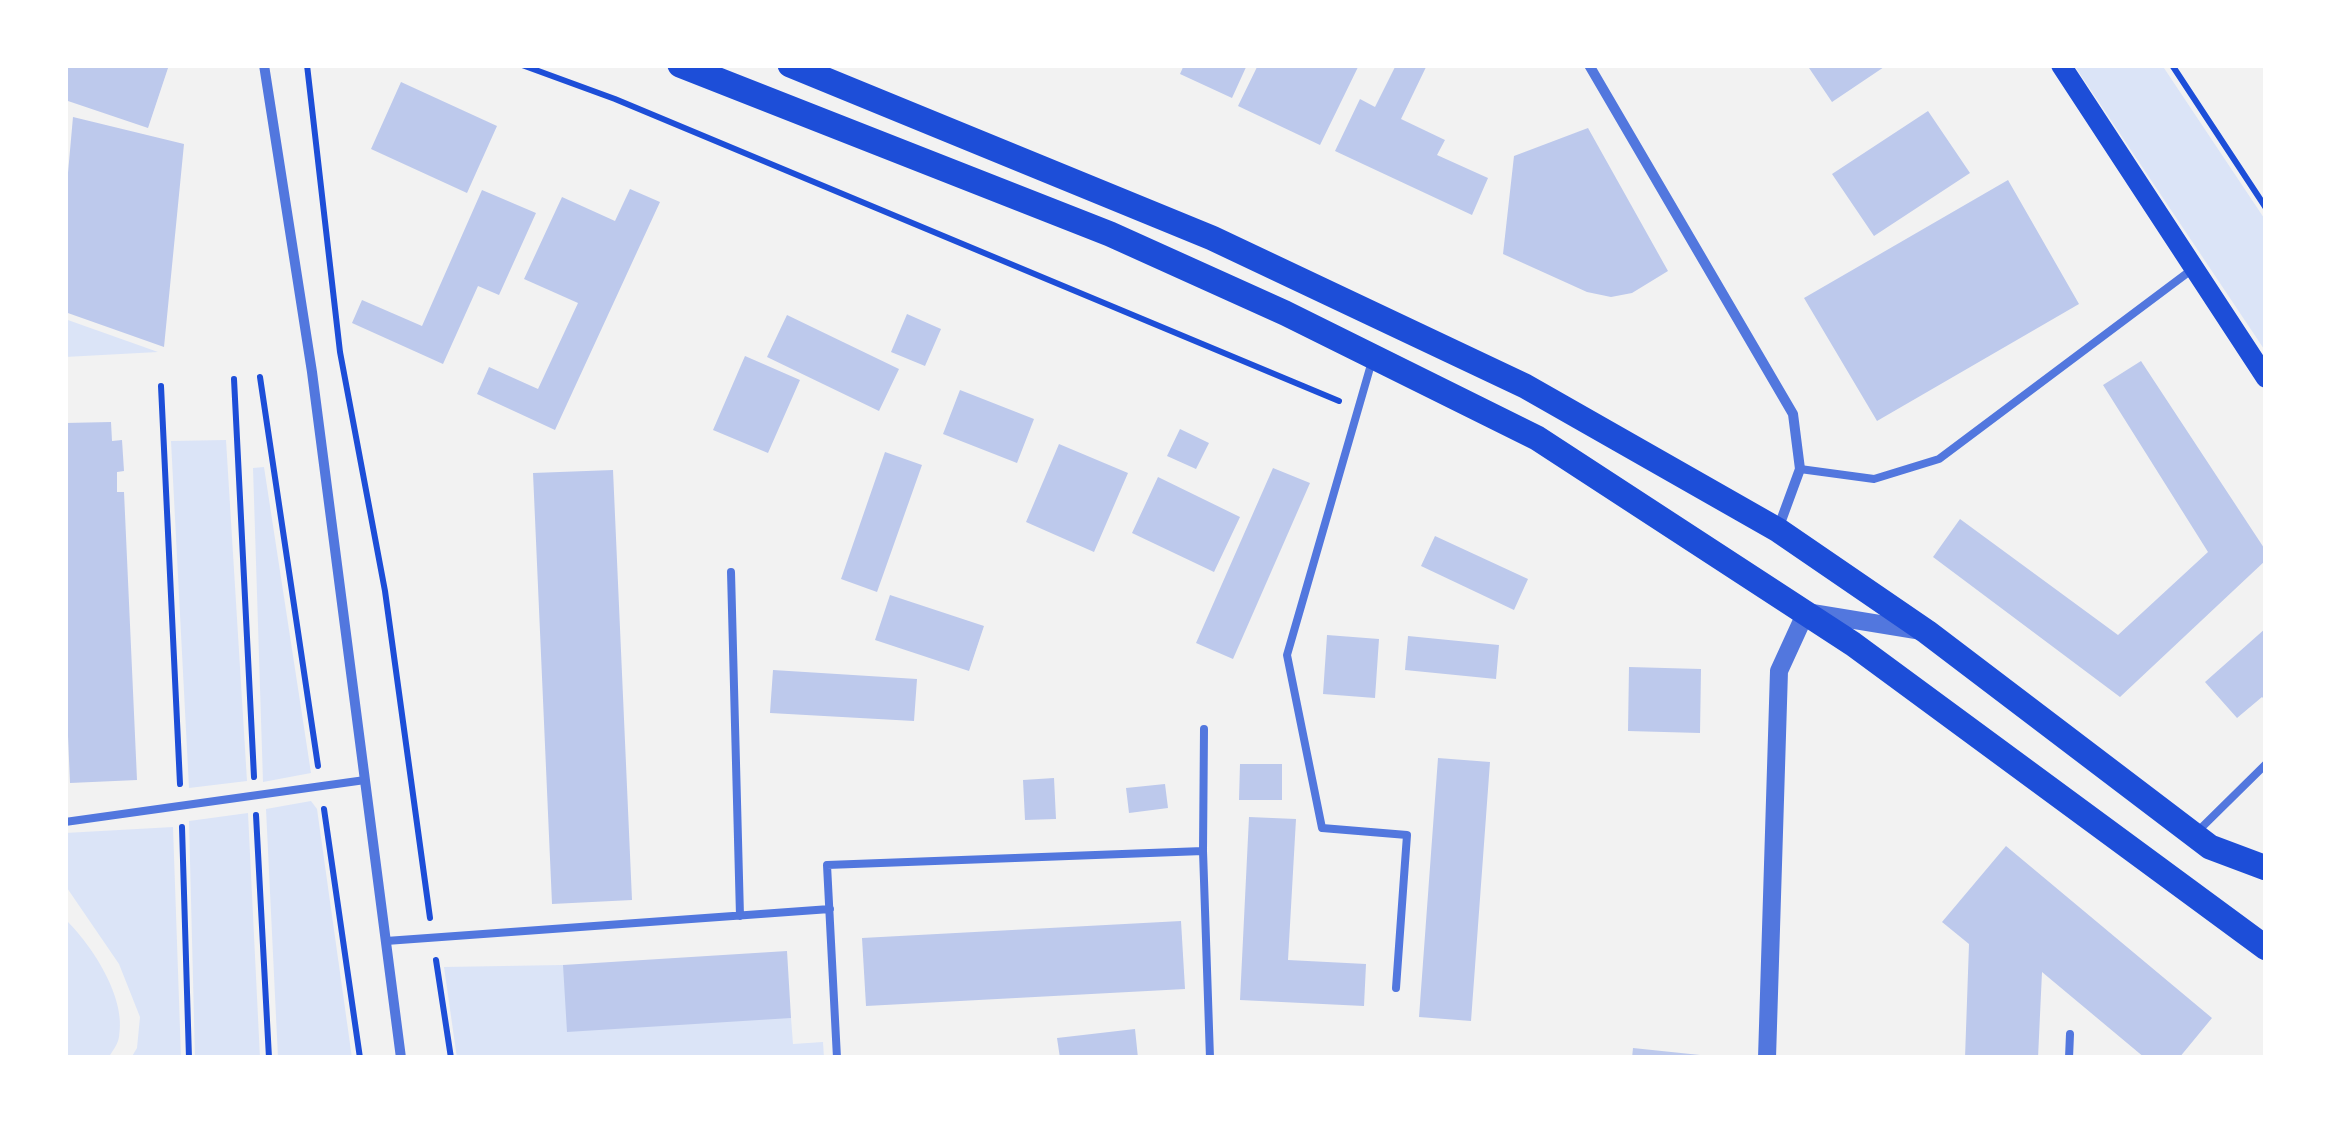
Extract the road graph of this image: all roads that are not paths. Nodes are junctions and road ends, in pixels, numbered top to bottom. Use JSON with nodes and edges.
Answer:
{"nodes":[{"id":1,"x":264,"y":65,"type":"edge"},
{"id":2,"x":680,"y":65,"type":"edge"},
{"id":3,"x":790,"y":65,"type":"edge"},
{"id":4,"x":1589,"y":65,"type":"edge"},
{"id":5,"x":2061,"y":65,"type":"edge"},
{"id":6,"x":2194,"y":268,"type":"junction"},
{"id":7,"x":1373,"y":358,"type":"junction"},
{"id":8,"x":2266,"y":378,"type":"edge"},
{"id":9,"x":1800,"y":469,"type":"junction"},
{"id":10,"x":1778,"y":530,"type":"junction"},
{"id":11,"x":731,"y":572,"type":"dead end"},
{"id":12,"x":1806,"y":612,"type":"junction"},
{"id":13,"x":1927,"y":632,"type":"junction"},
{"id":14,"x":1204,"y":729,"type":"dead end"},
{"id":15,"x":2266,"y":764,"type":"edge"},
{"id":16,"x":365,"y":780,"type":"junction"},
{"id":17,"x":65,"y":822,"type":"edge"},
{"id":18,"x":2194,"y":835,"type":"junction"},
{"id":19,"x":1203,"y":851,"type":"junction"},
{"id":20,"x":2266,"y":868,"type":"edge"},
{"id":21,"x":830,"y":909,"type":"junction"},
{"id":22,"x":740,"y":916,"type":"junction"},
{"id":23,"x":386,"y":941,"type":"junction"},
{"id":24,"x":2266,"y":948,"type":"edge"},
{"id":25,"x":1396,"y":988,"type":"dead end"},
{"id":26,"x":2070,"y":1034,"type":"dead end"},
{"id":27,"x":401,"y":1058,"type":"edge"},
{"id":28,"x":837,"y":1058,"type":"edge"},
{"id":29,"x":1210,"y":1058,"type":"edge"},
{"id":30,"x":1767,"y":1058,"type":"edge"},
{"id":31,"x":2069,"y":1058,"type":"edge"}],
"edges":[{"from":1,"to":16,"type":"street"},
{"from":2,"to":7,"type":"main road"},
{"from":3,"to":10,"type":"main road"},
{"from":4,"to":9,"type":"street"},
{"from":5,"to":6,"type":"main road"},
{"from":6,"to":8,"type":"main road"},
{"from":6,"to":9,"type":"lane"},
{"from":7,"to":12,"type":"main road"},
{"from":7,"to":25,"type":"lane"},
{"from":9,"to":10,"type":"street"},
{"from":10,"to":13,"type":"main road"},
{"from":11,"to":22,"type":"lane"},
{"from":12,"to":13,"type":"street"},
{"from":12,"to":24,"type":"main road"},
{"from":12,"to":30,"type":"street"},
{"from":13,"to":18,"type":"main road"},
{"from":14,"to":19,"type":"lane"},
{"from":15,"to":18,"type":"lane"},
{"from":16,"to":17,"type":"lane"},
{"from":16,"to":23,"type":"street"},
{"from":18,"to":20,"type":"main road"},
{"from":19,"to":21,"type":"lane"},
{"from":19,"to":29,"type":"lane"},
{"from":21,"to":22,"type":"lane"},
{"from":21,"to":28,"type":"lane"},
{"from":22,"to":23,"type":"lane"},
{"from":23,"to":27,"type":"street"},
{"from":26,"to":31,"type":"lane"}]}
